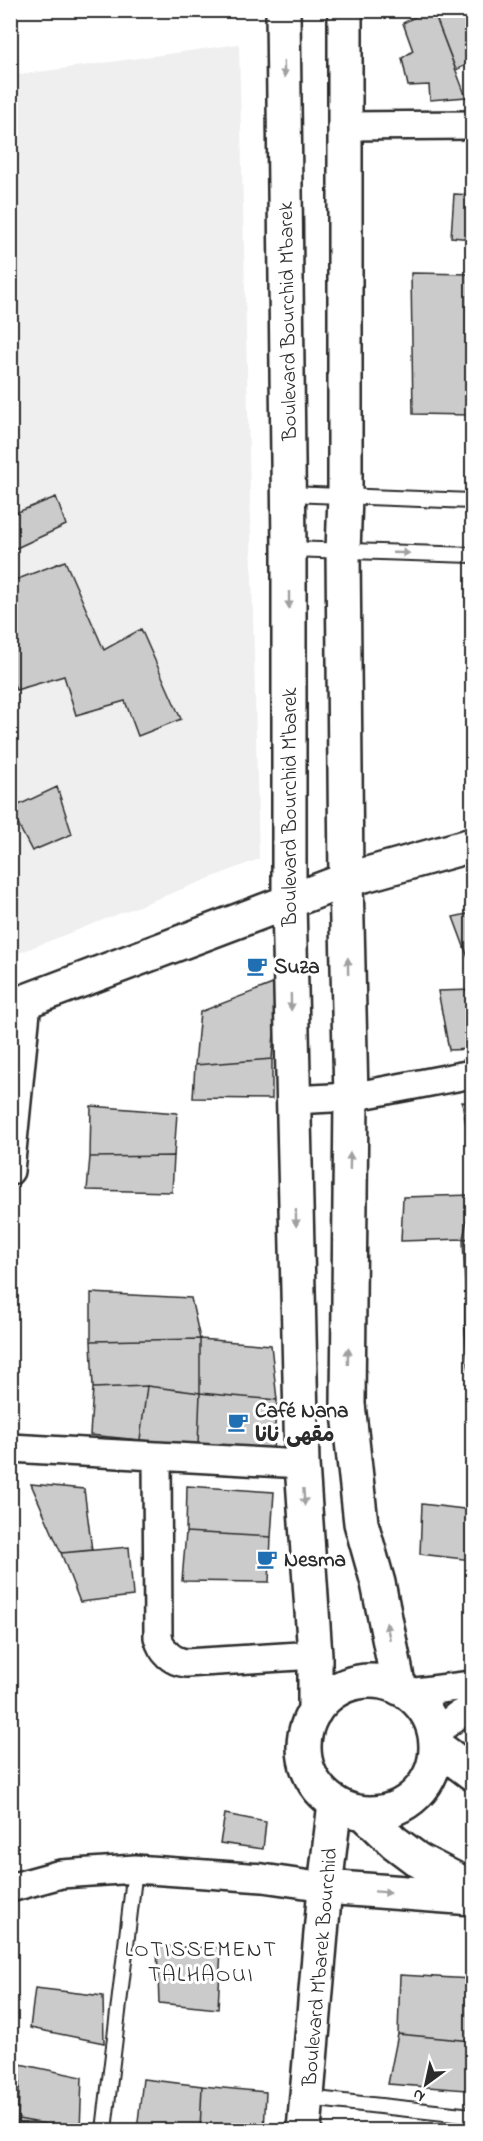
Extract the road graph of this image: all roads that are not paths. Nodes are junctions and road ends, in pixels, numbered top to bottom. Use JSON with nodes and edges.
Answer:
{"nodes":[{"id":1,"x":283,"y":10,"type":"edge"},
{"id":2,"x":345,"y":10,"type":"edge"},
{"id":3,"x":472,"y":125,"type":"edge"},
{"id":4,"x":345,"y":126,"type":"junction"},
{"id":5,"x":288,"y":494,"type":"junction"},
{"id":6,"x":345,"y":496,"type":"junction"},
{"id":7,"x":472,"y":501,"type":"edge"},
{"id":8,"x":289,"y":549,"type":"junction"},
{"id":9,"x":343,"y":551,"type":"junction"},
{"id":10,"x":472,"y":555,"type":"edge"},
{"id":11,"x":472,"y":845,"type":"edge"},
{"id":12,"x":346,"y":880,"type":"junction"},
{"id":13,"x":289,"y":902,"type":"junction"},
{"id":14,"x":19,"y":1004,"type":"edge"},
{"id":15,"x":472,"y":1074,"type":"edge"},
{"id":16,"x":351,"y":1097,"type":"junction"},
{"id":17,"x":293,"y":1100,"type":"junction"},
{"id":18,"x":10,"y":1171,"type":"edge"},
{"id":19,"x":348,"y":1404,"type":"junction"},
{"id":20,"x":300,"y":1407,"type":"junction"},
{"id":21,"x":10,"y":1448,"type":"edge"},
{"id":22,"x":157,"y":1456,"type":"junction"},
{"id":23,"x":302,"y":1464,"type":"junction"},
{"id":24,"x":315,"y":1655,"type":"junction"},
{"id":25,"x":472,"y":1685,"type":"edge"},
{"id":26,"x":404,"y":1691,"type":"junction"},
{"id":27,"x":472,"y":1708,"type":"edge"},
{"id":28,"x":315,"y":1711,"type":"junction"},
{"id":29,"x":435,"y":1740,"type":"junction"},
{"id":30,"x":472,"y":1773,"type":"edge"},
{"id":31,"x":349,"y":1808,"type":"junction"},
{"id":32,"x":135,"y":1869,"type":"junction"},
{"id":33,"x":325,"y":1887,"type":"junction"},
{"id":34,"x":10,"y":1888,"type":"edge"},
{"id":35,"x":472,"y":1888,"type":"edge"},
{"id":36,"x":472,"y":1898,"type":"edge"},
{"id":37,"x":308,"y":2098,"type":"junction"},
{"id":38,"x":472,"y":2116,"type":"edge"},
{"id":39,"x":104,"y":2130,"type":"edge"},
{"id":40,"x":304,"y":2130,"type":"edge"}],
"edges":[{"from":1,"to":5,"type":"main road","name":"Boulevard Bourchid M'barek","one_way":true},
{"from":2,"to":4,"type":"main road"},
{"from":3,"to":4,"type":"street"},
{"from":4,"to":6,"type":"main road"},
{"from":5,"to":6,"type":"lane"},
{"from":5,"to":8,"type":"main road","name":"Boulevard Bourchid M'barek"},
{"from":6,"to":7,"type":"lane"},
{"from":6,"to":9,"type":"main road"},
{"from":8,"to":9,"type":"lane"},
{"from":8,"to":13,"type":"main road","name":"Boulevard Bourchid M'barek","one_way":true},
{"from":9,"to":10,"type":"lane","one_way":true},
{"from":9,"to":12,"type":"main road"},
{"from":11,"to":12,"type":"main road"},
{"from":12,"to":13,"type":"main road"},
{"from":16,"to":12,"type":"main road","one_way":true},
{"from":13,"to":14,"type":"main road"},
{"from":13,"to":17,"type":"main road","name":"Boulevard Bourchid M'barek","one_way":true},
{"from":14,"to":18,"type":"street"},
{"from":15,"to":16,"type":"street"},
{"from":16,"to":17,"type":"street"},
{"from":19,"to":16,"type":"main road","one_way":true},
{"from":17,"to":20,"type":"main road","name":"Boulevard Bourchid M'barek","one_way":true},
{"from":19,"to":20,"type":"main road"},
{"from":26,"to":19,"type":"main road","one_way":true},
{"from":20,"to":23,"type":"main road","name":"Boulevard Bourchid M'barek"},
{"from":21,"to":22,"type":"street"},
{"from":22,"to":23,"type":"street"},
{"from":22,"to":24,"type":"street"},
{"from":23,"to":24,"type":"main road","name":"Boulevard Bourchid M'barek","one_way":true},
{"from":24,"to":28,"type":"main road","name":"Boulevard Bourchid M'barek"},
{"from":25,"to":26,"type":"street"},
{"from":26,"to":28,"type":"main road"},
{"from":26,"to":29,"type":"main road"},
{"from":27,"to":29,"type":"street"},
{"from":28,"to":31,"type":"main road"},
{"from":29,"to":30,"type":"main road"},
{"from":29,"to":31,"type":"main road"},
{"from":31,"to":33,"type":"main road","name":"Boulevard M'barek Bourchid"},
{"from":31,"to":35,"type":"main road"},
{"from":32,"to":33,"type":"street"},
{"from":32,"to":34,"type":"street"},
{"from":32,"to":39,"type":"lane"},
{"from":33,"to":36,"type":"main road","one_way":true},
{"from":33,"to":37,"type":"main road","name":"Boulevard M'barek Bourchid"},
{"from":37,"to":38,"type":"lane"},
{"from":37,"to":40,"type":"main road","name":"Boulevard M'barek Bourchid"}]}
